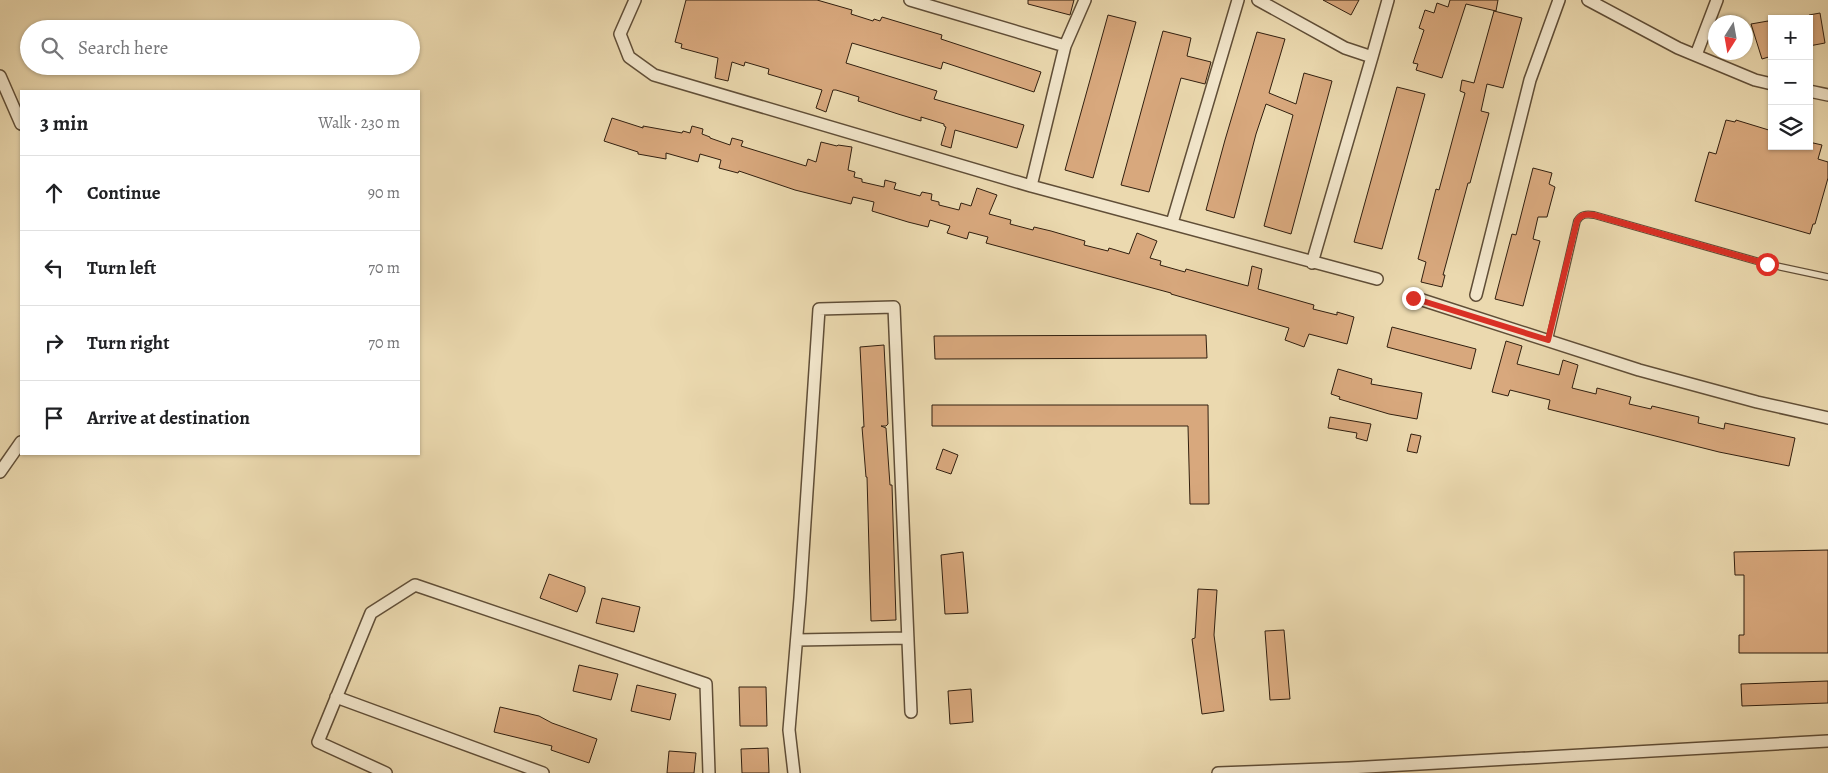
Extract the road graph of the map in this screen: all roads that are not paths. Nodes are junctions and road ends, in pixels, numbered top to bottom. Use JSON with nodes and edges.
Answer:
{"nodes":[{"id":1,"x":635,"y":0,"type":"edge"},
{"id":2,"x":911,"y":0,"type":"edge"},
{"id":3,"x":1085,"y":0,"type":"edge"},
{"id":4,"x":1238,"y":0,"type":"edge"},
{"id":5,"x":1258,"y":0,"type":"edge"},
{"id":6,"x":1388,"y":0,"type":"edge"},
{"id":7,"x":1559,"y":0,"type":"edge"},
{"id":8,"x":1588,"y":0,"type":"edge"},
{"id":9,"x":1717,"y":0,"type":"edge"},
{"id":10,"x":1064,"y":46,"type":"junction"},
{"id":11,"x":1696,"y":56,"type":"junction"},
{"id":12,"x":1372,"y":57,"type":"junction"},
{"id":13,"x":0,"y":76,"type":"edge"},
{"id":14,"x":1768,"y":83,"type":"edge"},
{"id":15,"x":1813,"y":92,"type":"edge"},
{"id":16,"x":1828,"y":95,"type":"edge"},
{"id":17,"x":20,"y":122,"type":"edge"},
{"id":18,"x":1031,"y":186,"type":"junction"},
{"id":19,"x":1172,"y":223,"type":"junction"},
{"id":20,"x":1312,"y":263,"type":"junction"},
{"id":21,"x":1828,"y":277,"type":"edge"},
{"id":22,"x":1377,"y":279,"type":"dead end"},
{"id":23,"x":1476,"y":295,"type":"dead end"},
{"id":24,"x":1413,"y":298,"type":"dead end"},
{"id":25,"x":1548,"y":340,"type":"junction"},
{"id":26,"x":1828,"y":418,"type":"edge"},
{"id":27,"x":20,"y":443,"type":"edge"},
{"id":28,"x":0,"y":472,"type":"edge"},
{"id":29,"x":908,"y":638,"type":"junction"},
{"id":30,"x":797,"y":640,"type":"junction"},
{"id":31,"x":336,"y":697,"type":"junction"},
{"id":32,"x":911,"y":712,"type":"dead end"},
{"id":33,"x":1828,"y":741,"type":"edge"},
{"id":34,"x":1349,"y":770,"type":"edge"},
{"id":35,"x":386,"y":773,"type":"edge"},
{"id":36,"x":543,"y":773,"type":"edge"},
{"id":37,"x":709,"y":773,"type":"edge"},
{"id":38,"x":794,"y":773,"type":"edge"},
{"id":39,"x":1218,"y":773,"type":"edge"}],
"edges":[{"from":1,"to":18,"type":"street"},
{"from":2,"to":10,"type":"street"},
{"from":3,"to":10,"type":"street"},
{"from":4,"to":19,"type":"street"},
{"from":5,"to":12,"type":"street"},
{"from":6,"to":12,"type":"street"},
{"from":7,"to":23,"type":"street"},
{"from":8,"to":11,"type":"street"},
{"from":9,"to":11,"type":"street"},
{"from":10,"to":18,"type":"street"},
{"from":11,"to":14,"type":"street"},
{"from":12,"to":20,"type":"street"},
{"from":13,"to":17,"type":"street"},
{"from":15,"to":16,"type":"street"},
{"from":18,"to":19,"type":"street"},
{"from":19,"to":20,"type":"street"},
{"from":20,"to":22,"type":"street"},
{"from":21,"to":25,"type":"lane"},
{"from":24,"to":25,"type":"street"},
{"from":25,"to":26,"type":"street"},
{"from":27,"to":28,"type":"street"},
{"from":29,"to":30,"type":"street"},
{"from":29,"to":30,"type":"street"},
{"from":29,"to":32,"type":"street"},
{"from":30,"to":38,"type":"street"},
{"from":31,"to":35,"type":"street"},
{"from":31,"to":36,"type":"street"},
{"from":31,"to":37,"type":"street"},
{"from":33,"to":34,"type":"street"},
{"from":34,"to":39,"type":"street"}]}
